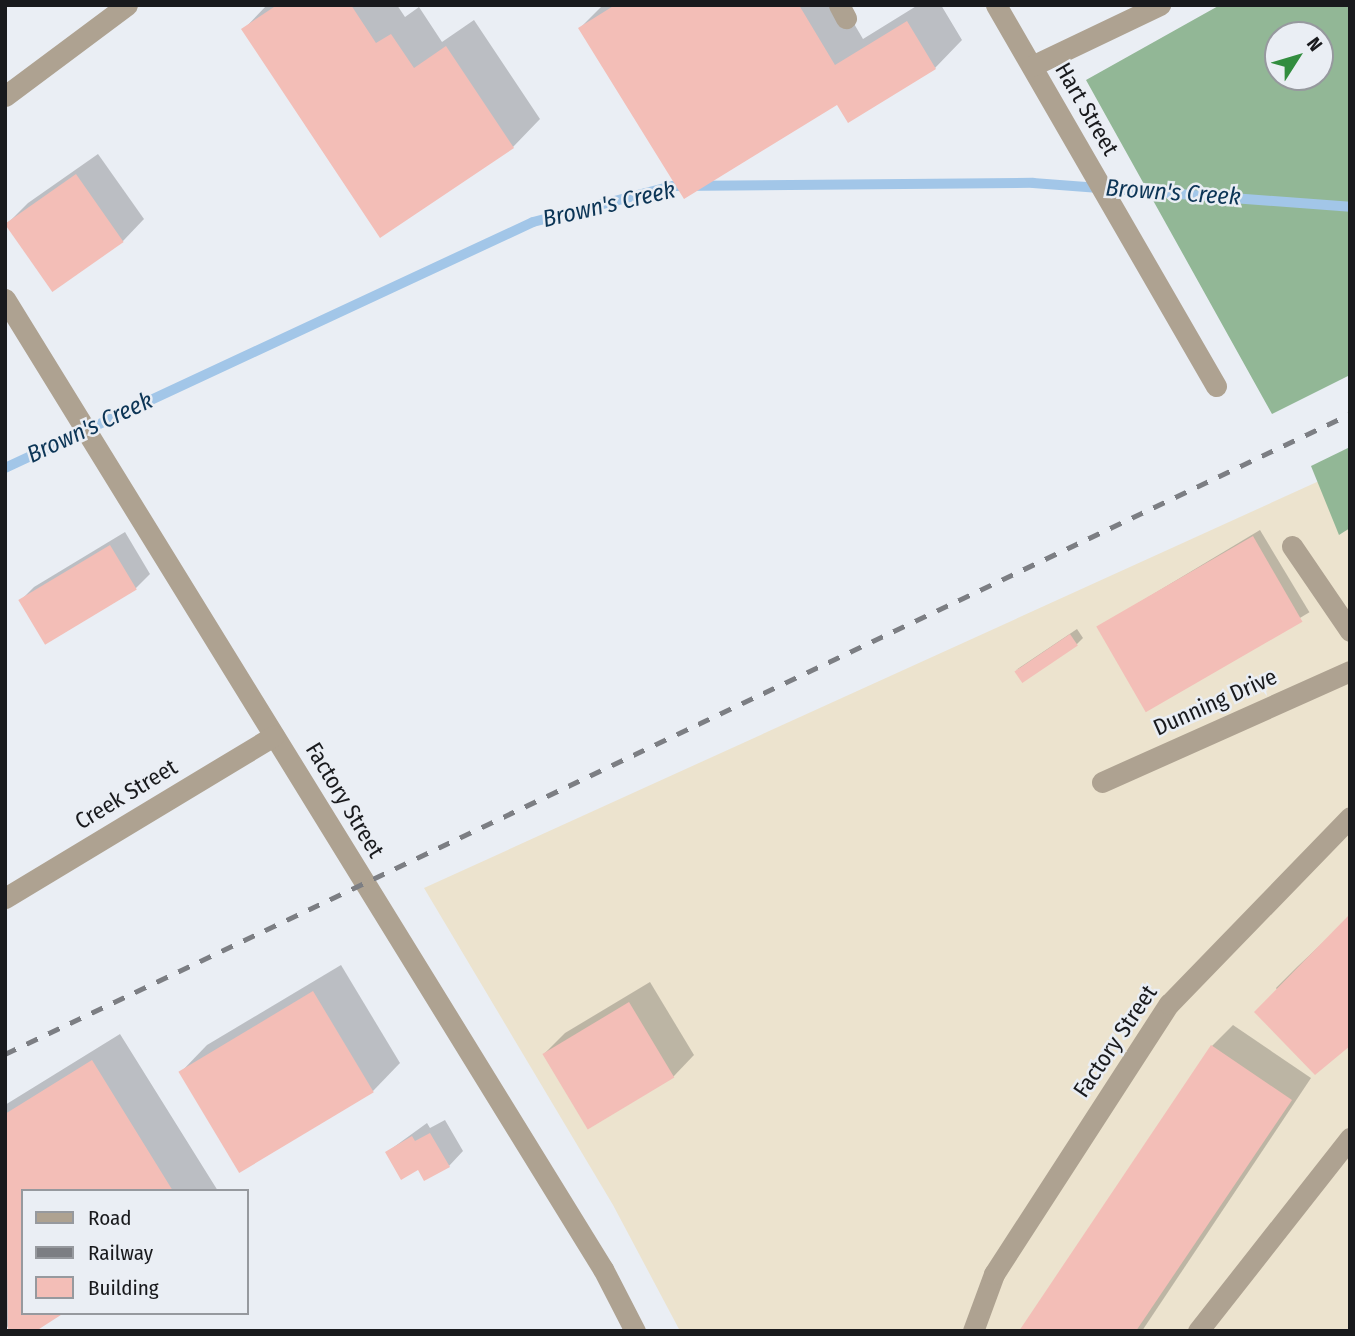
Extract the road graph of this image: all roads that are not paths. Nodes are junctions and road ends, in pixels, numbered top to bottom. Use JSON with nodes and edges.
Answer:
{"nodes":[{"id":1,"x":127,"y":5,"type":"edge"},
{"id":2,"x":996,"y":5,"type":"edge"},
{"id":3,"x":1160,"y":5,"type":"edge"},
{"id":4,"x":1032,"y":66,"type":"junction"},
{"id":5,"x":5,"y":96,"type":"edge"},
{"id":6,"x":5,"y":299,"type":"edge"},
{"id":7,"x":1216,"y":386,"type":"dead end"},
{"id":8,"x":1292,"y":546,"type":"dead end"},
{"id":9,"x":1350,"y":631,"type":"edge"},
{"id":10,"x":1350,"y":671,"type":"edge"},
{"id":11,"x":274,"y":736,"type":"junction"},
{"id":12,"x":1102,"y":782,"type":"dead end"},
{"id":13,"x":1350,"y":817,"type":"edge"},
{"id":14,"x":5,"y":898,"type":"edge"},
{"id":15,"x":1350,"y":1138,"type":"edge"},
{"id":16,"x":635,"y":1331,"type":"edge"},
{"id":17,"x":973,"y":1331,"type":"edge"},
{"id":18,"x":1198,"y":1331,"type":"edge"}],
"edges":[{"from":1,"to":5,"type":"street"},
{"from":2,"to":4,"type":"street","name":"Hart Street"},
{"from":3,"to":4,"type":"street"},
{"from":4,"to":7,"type":"street","name":"Hart Street"},
{"from":6,"to":11,"type":"street","name":"Factory Street"},
{"from":8,"to":9,"type":"street"},
{"from":10,"to":12,"type":"street","name":"Dunning Drive"},
{"from":11,"to":14,"type":"street","name":"Creek Street"},
{"from":11,"to":16,"type":"street","name":"Factory Street"},
{"from":13,"to":17,"type":"street","name":"Factory Street"},
{"from":15,"to":18,"type":"street"}]}
